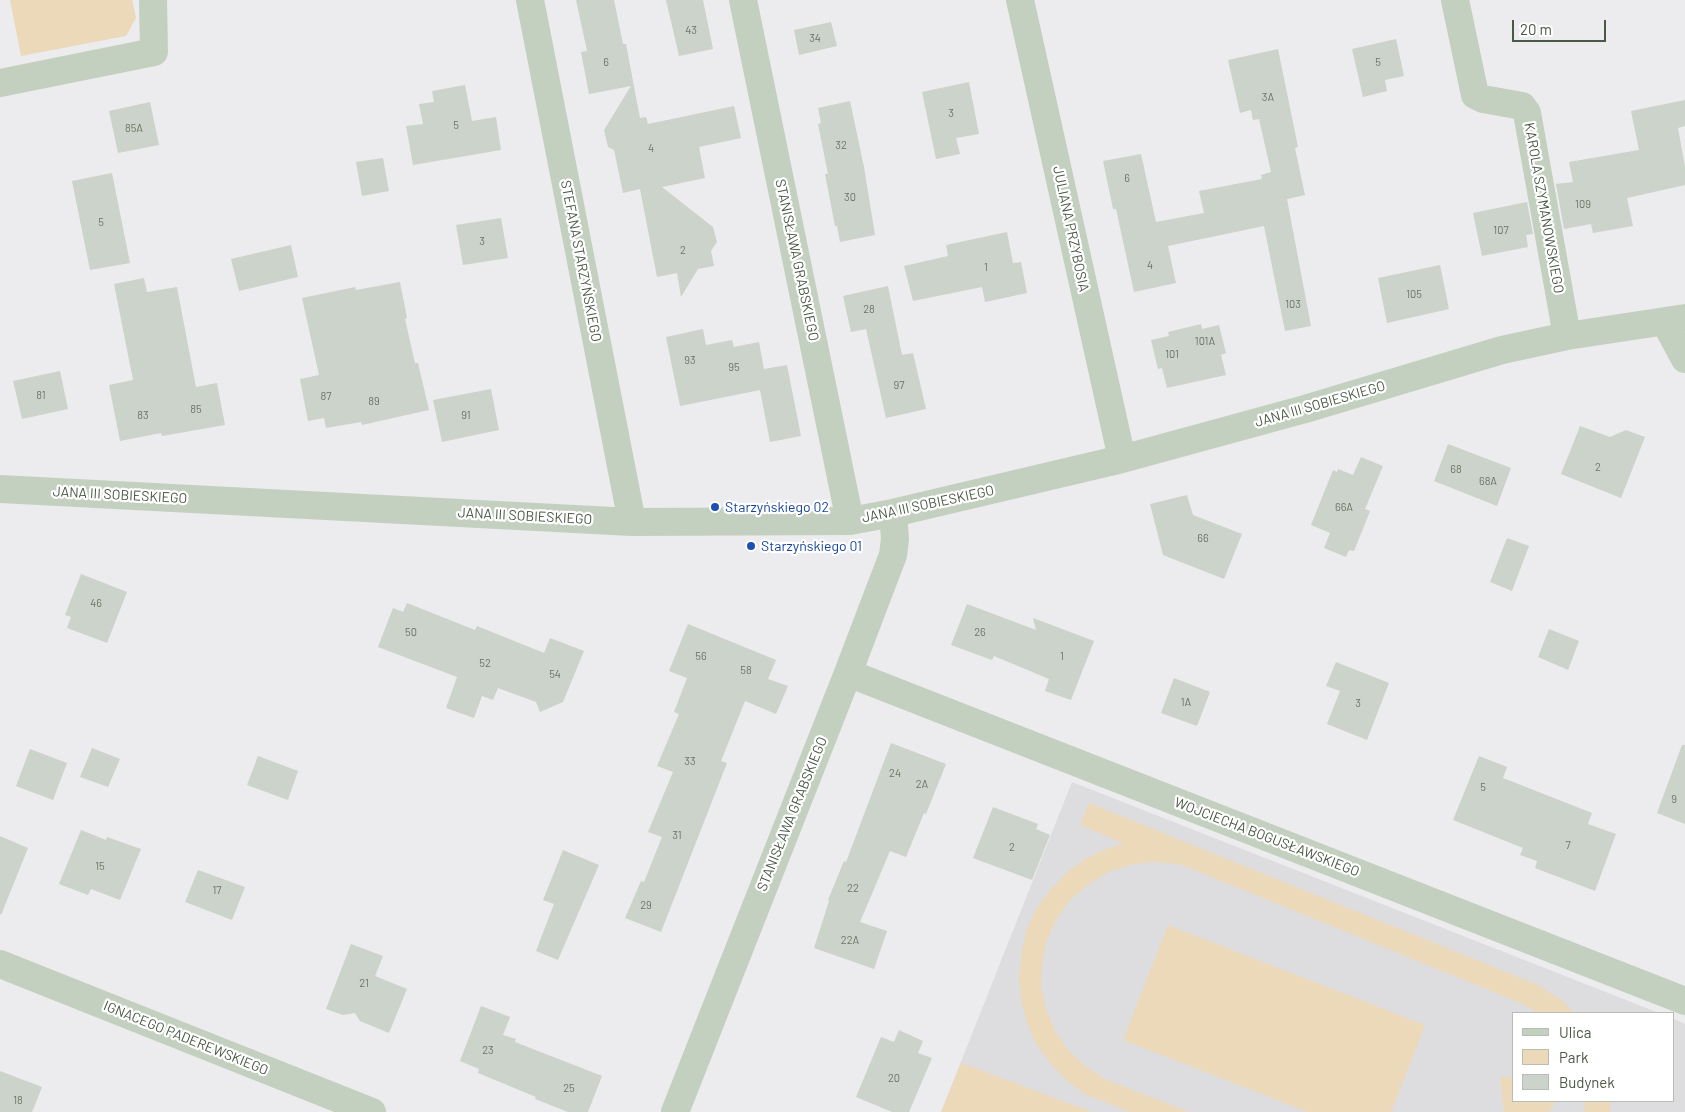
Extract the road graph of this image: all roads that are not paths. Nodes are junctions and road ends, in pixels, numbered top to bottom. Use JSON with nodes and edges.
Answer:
{"nodes":[{"id":1,"x":153,"y":0,"type":"edge"},
{"id":2,"x":530,"y":0,"type":"edge"},
{"id":3,"x":743,"y":0,"type":"edge"},
{"id":4,"x":1020,"y":0,"type":"edge"},
{"id":5,"x":1455,"y":0,"type":"edge"},
{"id":6,"x":0,"y":83,"type":"edge"},
{"id":7,"x":1675,"y":320,"type":"edge"},
{"id":8,"x":1567,"y":336,"type":"junction"},
{"id":9,"x":1685,"y":359,"type":"edge"},
{"id":10,"x":1122,"y":459,"type":"junction"},
{"id":11,"x":0,"y":489,"type":"edge"},
{"id":12,"x":893,"y":513,"type":"junction"},
{"id":13,"x":850,"y":521,"type":"junction"},
{"id":14,"x":632,"y":522,"type":"junction"},
{"id":15,"x":848,"y":673,"type":"junction"},
{"id":16,"x":0,"y":964,"type":"edge"},
{"id":17,"x":1685,"y":1001,"type":"edge"},
{"id":18,"x":372,"y":1112,"type":"edge"},
{"id":19,"x":675,"y":1112,"type":"edge"}],
"edges":[{"from":1,"to":6,"type":"street"},
{"from":2,"to":14,"type":"street","name":"STEFANA STARZYŃSKIEGO"},
{"from":3,"to":13,"type":"street","name":"STANISŁAWA GRABSKIEGO"},
{"from":4,"to":10,"type":"street","name":"JULIANA PRZYBOSIA"},
{"from":5,"to":8,"type":"street","name":"KAROLA SZYMANOWSKIEGO"},
{"from":7,"to":8,"type":"street","name":"JANA III SOBIESKIEGO"},
{"from":7,"to":9,"type":"street"},
{"from":8,"to":10,"type":"street","name":"JANA III SOBIESKIEGO"},
{"from":10,"to":12,"type":"street","name":"JANA III SOBIESKIEGO"},
{"from":11,"to":14,"type":"street","name":"JANA III SOBIESKIEGO"},
{"from":12,"to":13,"type":"street","name":"JANA III SOBIESKIEGO"},
{"from":12,"to":15,"type":"street","name":"STANISŁAWA GRABSKIEGO"},
{"from":13,"to":14,"type":"street","name":"JANA III SOBIESKIEGO"},
{"from":15,"to":17,"type":"street","name":"WOJCIECHA BOGUSŁAWSKIEGO"},
{"from":15,"to":19,"type":"street","name":"STANISŁAWA GRABSKIEGO"},
{"from":16,"to":18,"type":"street","name":"IGNACEGO PADEREWSKIEGO"}]}
